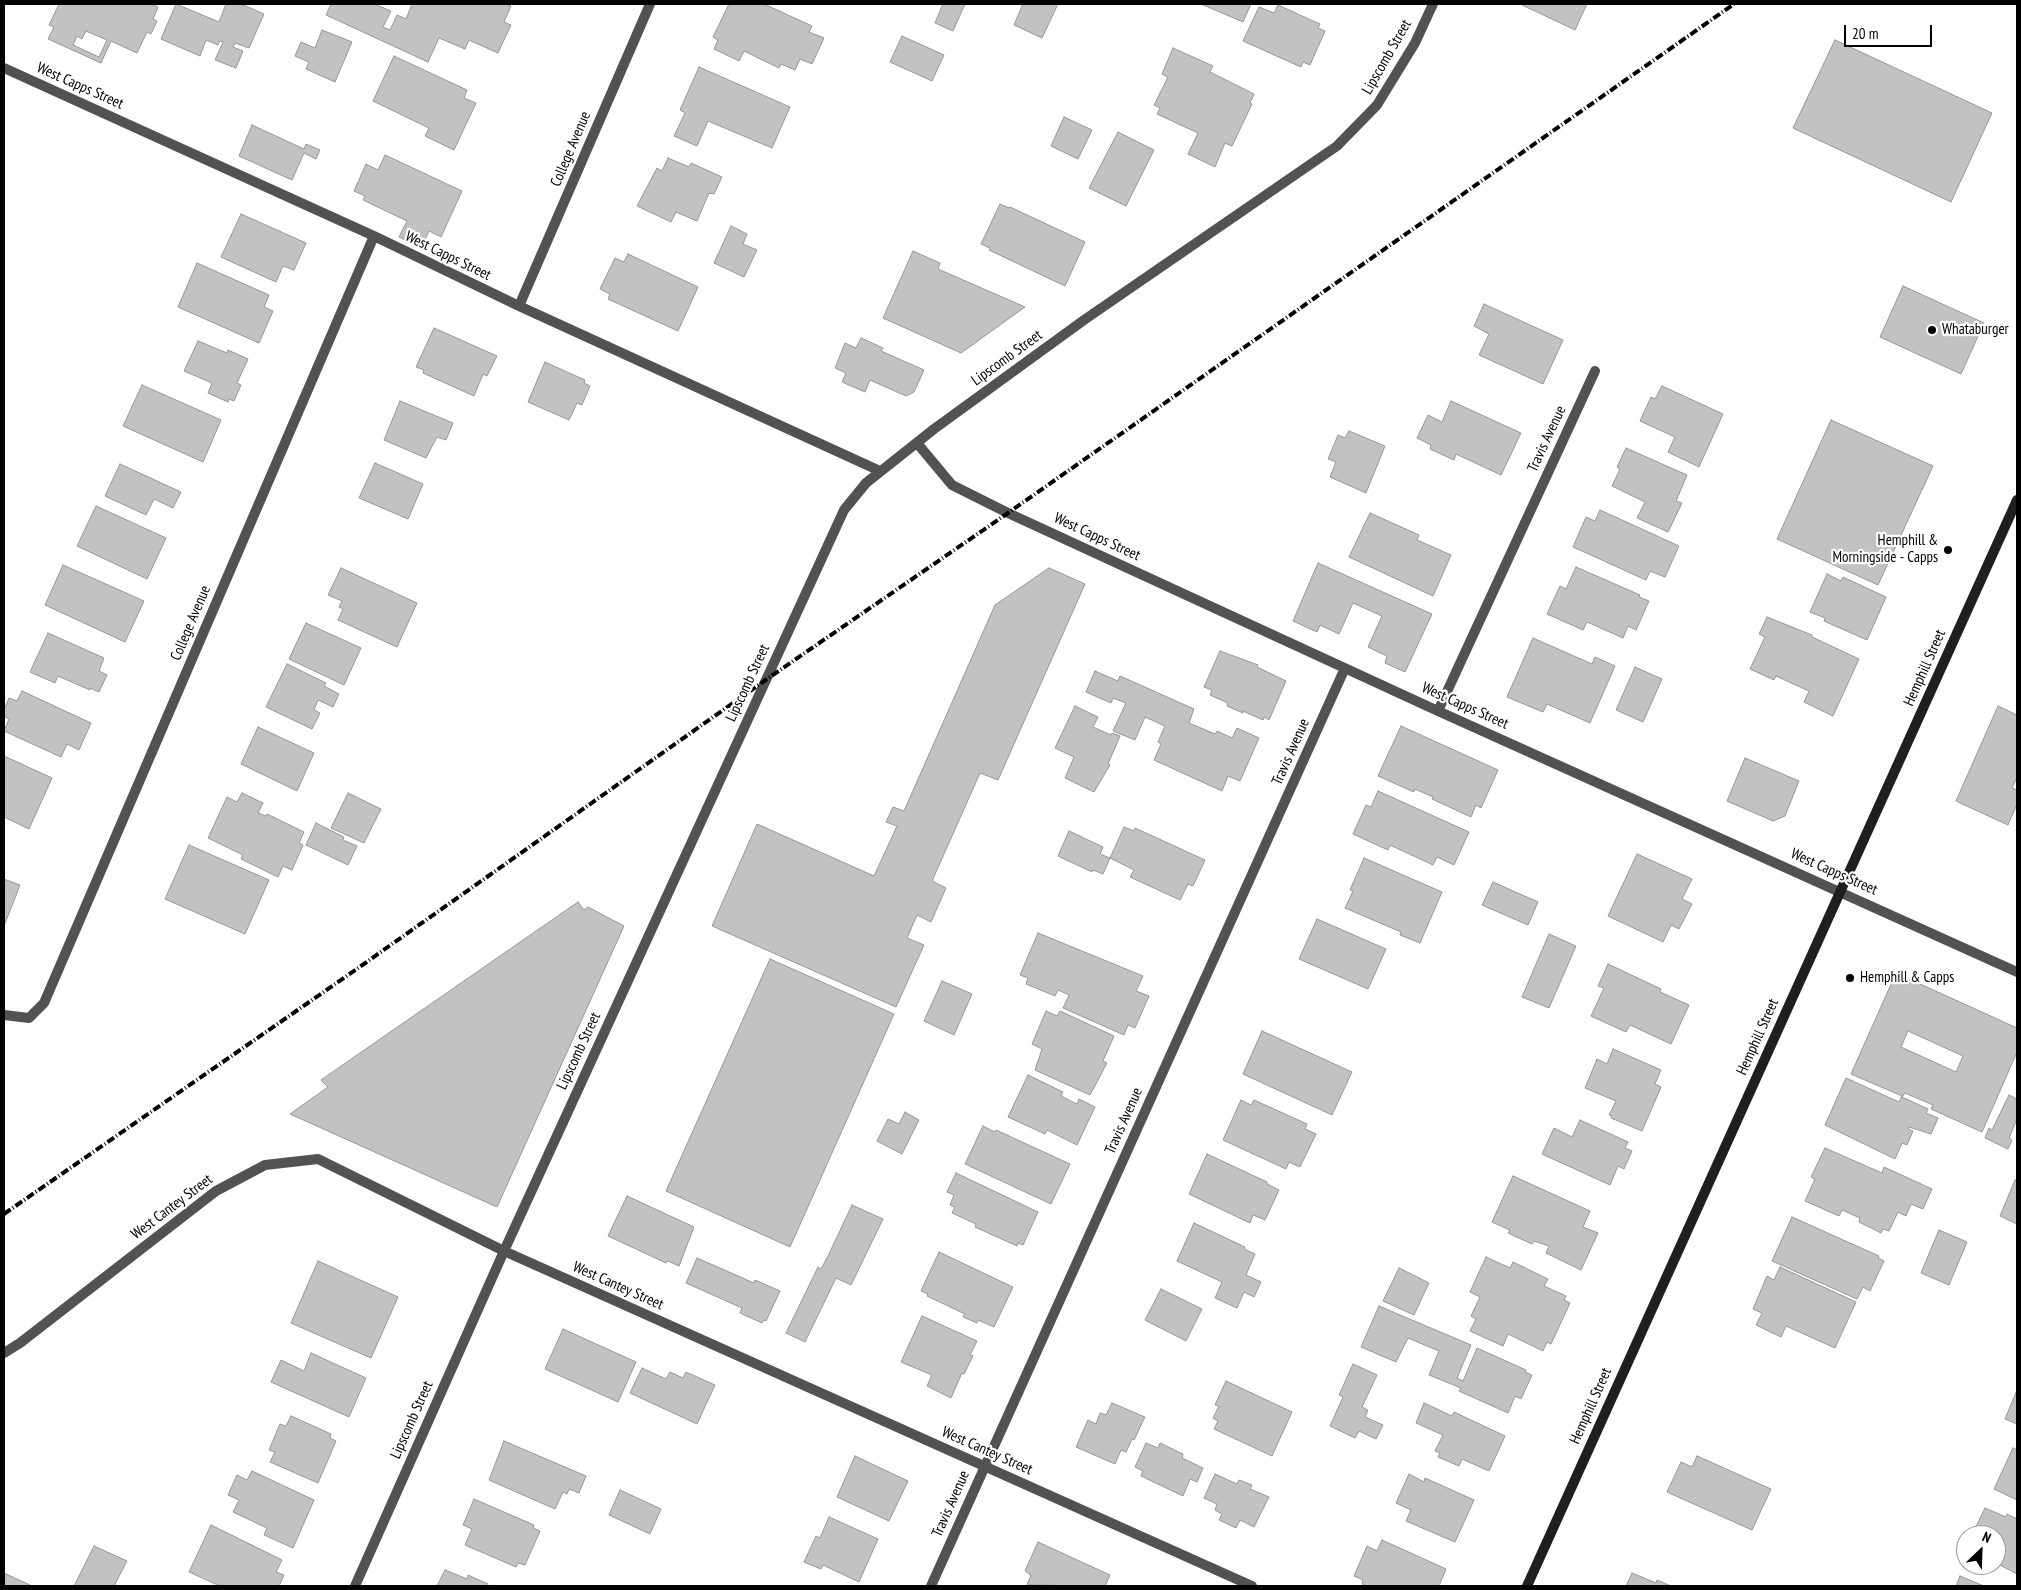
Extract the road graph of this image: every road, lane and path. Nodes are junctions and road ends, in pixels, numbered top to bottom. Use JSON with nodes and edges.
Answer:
{"nodes":[{"id":1,"x":650,"y":4,"type":"edge"},
{"id":2,"x":1433,"y":4,"type":"edge"},
{"id":3,"x":4,"y":68,"type":"edge"},
{"id":4,"x":374,"y":236,"type":"junction"},
{"id":5,"x":519,"y":306,"type":"junction"},
{"id":6,"x":1595,"y":371,"type":"dead end"},
{"id":7,"x":917,"y":443,"type":"junction"},
{"id":8,"x":880,"y":471,"type":"junction"},
{"id":9,"x":2017,"y":500,"type":"edge"},
{"id":10,"x":1345,"y":668,"type":"junction"},
{"id":11,"x":1438,"y":711,"type":"junction"},
{"id":12,"x":1840,"y":892,"type":"junction"},
{"id":13,"x":2017,"y":972,"type":"edge"},
{"id":14,"x":4,"y":1015,"type":"edge"},
{"id":15,"x":504,"y":1251,"type":"junction"},
{"id":16,"x":4,"y":1353,"type":"edge"},
{"id":17,"x":985,"y":1467,"type":"junction"},
{"id":18,"x":355,"y":1586,"type":"edge"},
{"id":19,"x":931,"y":1586,"type":"edge"},
{"id":20,"x":1252,"y":1586,"type":"edge"},
{"id":21,"x":1526,"y":1586,"type":"edge"}],
"edges":[{"from":1,"to":5,"type":"street","name":"College Avenue"},
{"from":2,"to":7,"type":"street","name":"Lipscomb Street"},
{"from":3,"to":4,"type":"street","name":"West Capps Street"},
{"from":4,"to":5,"type":"street","name":"West Capps Street"},
{"from":4,"to":14,"type":"street","name":"College Avenue"},
{"from":5,"to":8,"type":"street","name":"West Capps Street"},
{"from":6,"to":11,"type":"street","name":"Travis Avenue"},
{"from":7,"to":8,"type":"street","name":"Lipscomb Street"},
{"from":7,"to":10,"type":"street","name":"West Capps Street"},
{"from":8,"to":15,"type":"street","name":"Lipscomb Street"},
{"from":9,"to":12,"type":"main road","name":"Hemphill Street"},
{"from":10,"to":11,"type":"street","name":"West Capps Street"},
{"from":10,"to":17,"type":"street","name":"Travis Avenue"},
{"from":11,"to":12,"type":"street","name":"West Capps Street"},
{"from":12,"to":13,"type":"street","name":"West Capps Street"},
{"from":12,"to":21,"type":"main road","name":"Hemphill Street"},
{"from":15,"to":16,"type":"street","name":"West Cantey Street"},
{"from":15,"to":17,"type":"street","name":"West Cantey Street"},
{"from":15,"to":18,"type":"street","name":"Lipscomb Street"},
{"from":17,"to":19,"type":"street","name":"Travis Avenue"},
{"from":17,"to":20,"type":"street","name":"West Cantey Street"}]}
